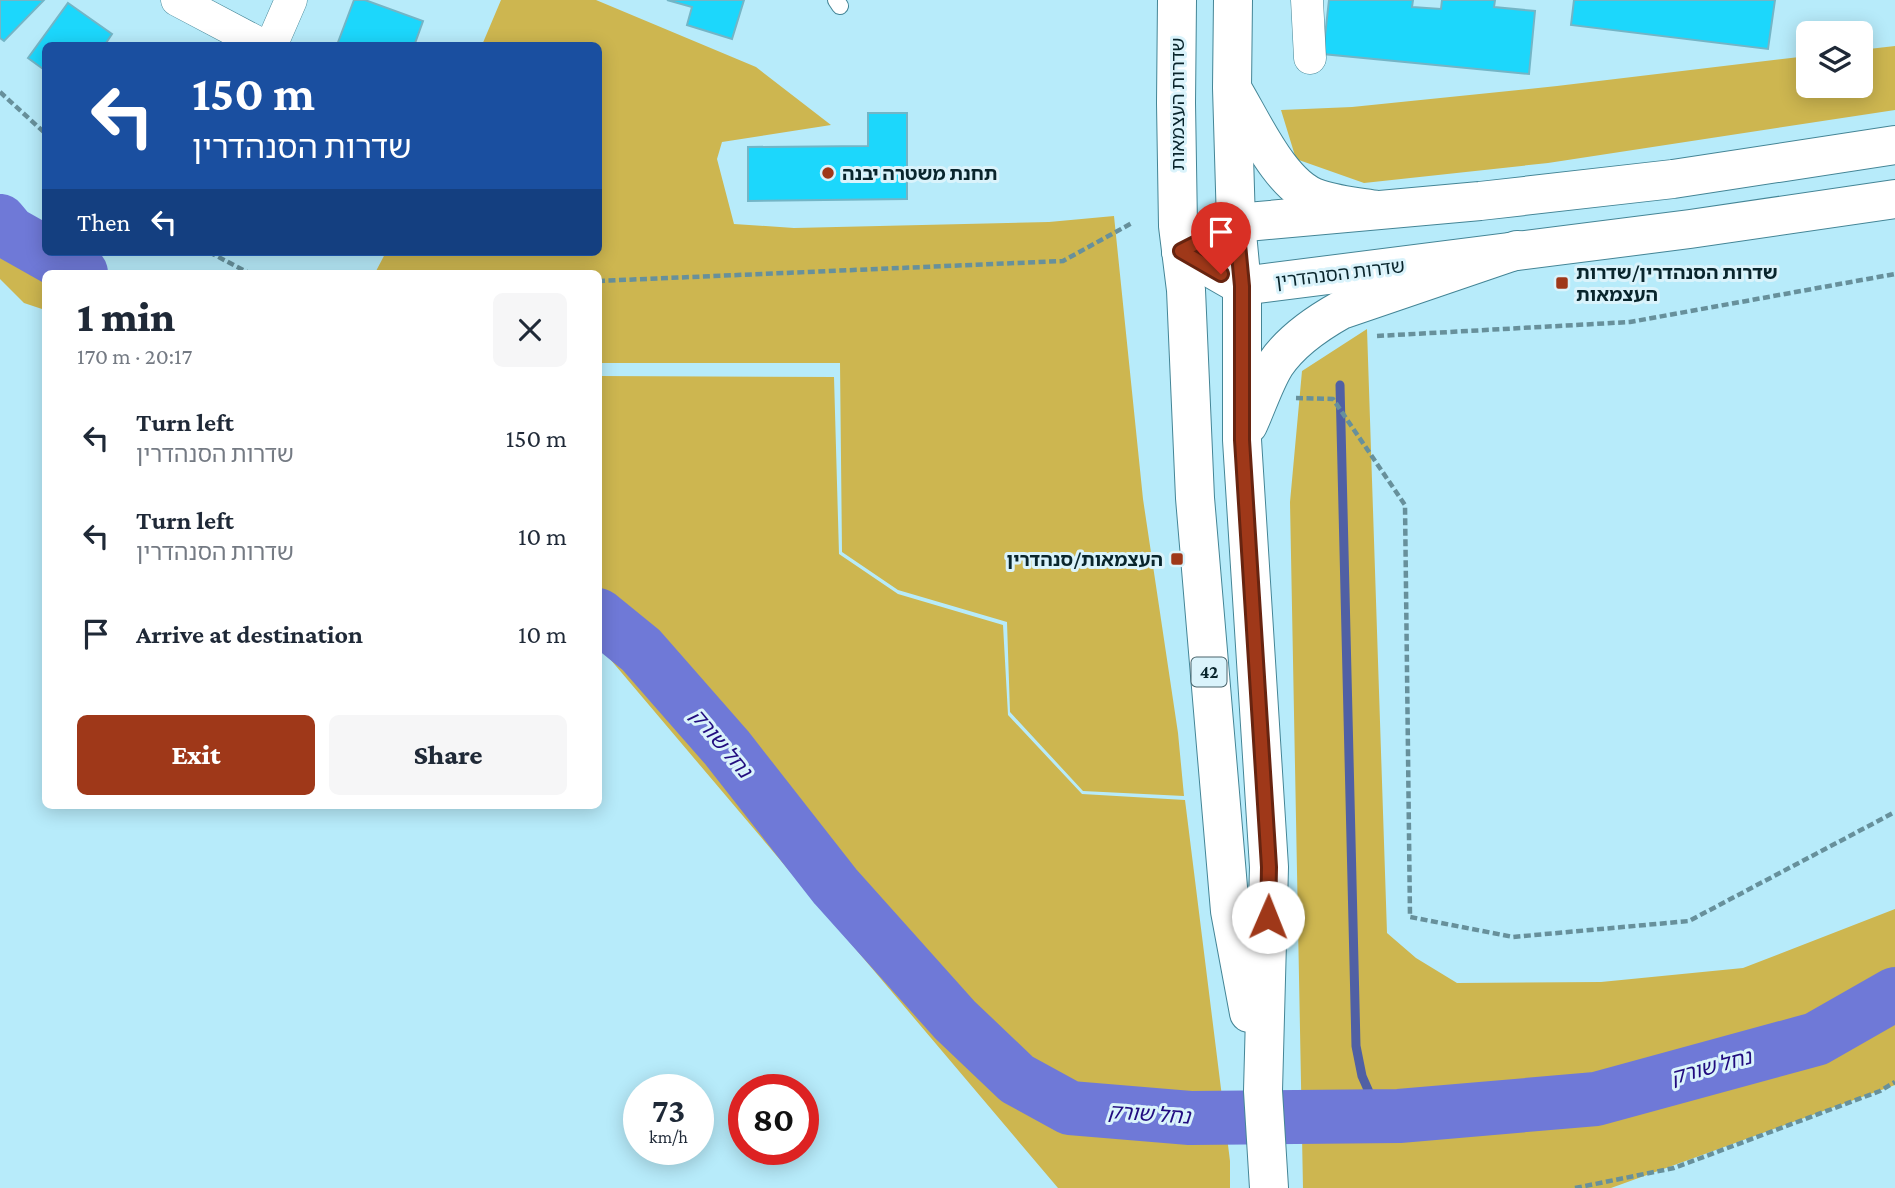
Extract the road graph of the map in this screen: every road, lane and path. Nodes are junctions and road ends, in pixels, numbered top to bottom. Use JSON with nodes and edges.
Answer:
{"nodes":[{"id":1,"x":177,"y":0,"type":"edge"},
{"id":2,"x":291,"y":0,"type":"edge"},
{"id":3,"x":1177,"y":0,"type":"edge"},
{"id":4,"x":1233,"y":0,"type":"edge"},
{"id":5,"x":1307,"y":0,"type":"edge"},
{"id":6,"x":256,"y":42,"type":"edge"},
{"id":7,"x":273,"y":42,"type":"edge"},
{"id":8,"x":1310,"y":58,"type":"dead end"},
{"id":9,"x":1232,"y":88,"type":"junction"},
{"id":10,"x":0,"y":92,"type":"edge"},
{"id":11,"x":42,"y":130,"type":"edge"},
{"id":12,"x":1895,"y":145,"type":"edge"},
{"id":13,"x":1895,"y":199,"type":"edge"},
{"id":14,"x":1377,"y":210,"type":"junction"},
{"id":15,"x":1132,"y":223,"type":"dead end"},
{"id":16,"x":1236,"y":223,"type":"junction"},
{"id":17,"x":1517,"y":250,"type":"junction"},
{"id":18,"x":1181,"y":251,"type":"junction"},
{"id":19,"x":217,"y":256,"type":"edge"},
{"id":20,"x":243,"y":270,"type":"edge"},
{"id":21,"x":1895,"y":275,"type":"edge"},
{"id":22,"x":602,"y":281,"type":"edge"},
{"id":23,"x":1242,"y":286,"type":"junction"},
{"id":24,"x":1366,"y":337,"type":"dead end"},
{"id":25,"x":1260,"y":398,"type":"junction"},
{"id":26,"x":1242,"y":440,"type":"junction"},
{"id":27,"x":1895,"y":812,"type":"edge"},
{"id":28,"x":1895,"y":1082,"type":"edge"},
{"id":29,"x":1263,"y":1091,"type":"junction"},
{"id":30,"x":1269,"y":1188,"type":"edge"},
{"id":31,"x":1575,"y":1188,"type":"edge"}],
"edges":[{"from":1,"to":6,"type":"street"},
{"from":2,"to":7,"type":"street"},
{"from":3,"to":18,"type":"main road","name":"שדרות העצמאות","number":"42"},
{"from":4,"to":9,"type":"main road","number":"42"},
{"from":5,"to":8,"type":"street"},
{"from":9,"to":14,"type":"main road"},
{"from":9,"to":16,"type":"main road","number":"42"},
{"from":10,"to":11,"type":"path"},
{"from":12,"to":14,"type":"main road"},
{"from":13,"to":17,"type":"main road","name":"שדרות הסנהדרין"},
{"from":14,"to":16,"type":"main road"},
{"from":15,"to":22,"type":"path"},
{"from":16,"to":18,"type":"main road"},
{"from":16,"to":23,"type":"main road","number":"42"},
{"from":17,"to":23,"type":"main road","name":"שדרות הסנהדרין"},
{"from":17,"to":25,"type":"main road"},
{"from":18,"to":23,"type":"main road"},
{"from":18,"to":29,"type":"main road","number":"42"},
{"from":19,"to":20,"type":"path"},
{"from":21,"to":24,"type":"path"},
{"from":23,"to":26,"type":"main road","number":"42"},
{"from":25,"to":26,"type":"main road"},
{"from":25,"to":27,"type":"path"},
{"from":26,"to":29,"type":"main road","number":"42"},
{"from":28,"to":31,"type":"path"},
{"from":29,"to":30,"type":"main road","number":"42"}]}
